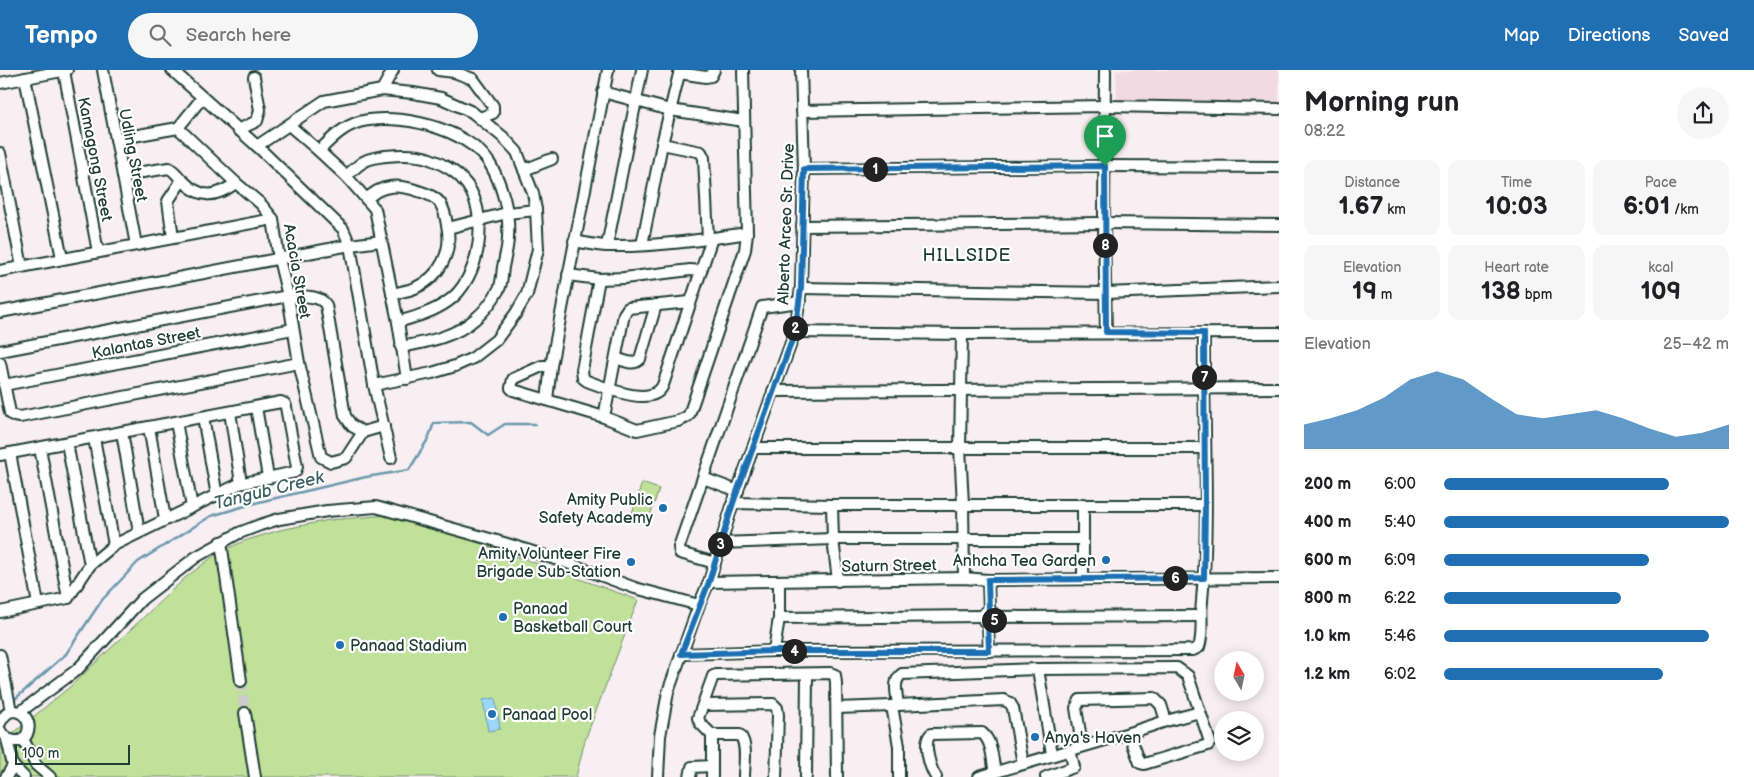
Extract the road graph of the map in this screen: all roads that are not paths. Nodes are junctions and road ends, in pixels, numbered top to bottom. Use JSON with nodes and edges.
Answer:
{"nodes":[{"id":1,"x":65,"y":70,"type":"edge"},
{"id":2,"x":102,"y":70,"type":"edge"},
{"id":3,"x":172,"y":70,"type":"edge"},
{"id":4,"x":393,"y":70,"type":"edge"},
{"id":5,"x":438,"y":70,"type":"edge"},
{"id":6,"x":608,"y":70,"type":"edge"},
{"id":7,"x":642,"y":70,"type":"edge"},
{"id":8,"x":714,"y":70,"type":"edge"},
{"id":9,"x":743,"y":70,"type":"edge"},
{"id":10,"x":801,"y":70,"type":"edge"},
{"id":11,"x":1105,"y":70,"type":"edge"},
{"id":12,"x":679,"y":71,"type":"edge"},
{"id":13,"x":254,"y":77,"type":"dead end"},
{"id":14,"x":25,"y":78,"type":"junction"},
{"id":15,"x":0,"y":83,"type":"edge"},
{"id":16,"x":382,"y":90,"type":"junction"},
{"id":17,"x":603,"y":92,"type":"junction"},
{"id":18,"x":202,"y":98,"type":"junction"},
{"id":19,"x":636,"y":100,"type":"junction"},
{"id":20,"x":1106,"y":106,"type":"junction"},
{"id":21,"x":1279,"y":109,"type":"edge"},
{"id":22,"x":670,"y":110,"type":"junction"},
{"id":23,"x":802,"y":111,"type":"junction"},
{"id":24,"x":480,"y":118,"type":"junction"},
{"id":25,"x":744,"y":121,"type":"junction"},
{"id":26,"x":288,"y":125,"type":"junction"},
{"id":27,"x":178,"y":128,"type":"junction"},
{"id":28,"x":238,"y":130,"type":"junction"},
{"id":29,"x":116,"y":139,"type":"junction"},
{"id":30,"x":662,"y":144,"type":"junction"},
{"id":31,"x":257,"y":146,"type":"junction"},
{"id":32,"x":319,"y":151,"type":"junction"},
{"id":33,"x":0,"y":153,"type":"edge"},
{"id":34,"x":552,"y":158,"type":"dead end"},
{"id":35,"x":1105,"y":166,"type":"junction"},
{"id":36,"x":1279,"y":167,"type":"edge"},
{"id":37,"x":804,"y":169,"type":"junction"},
{"id":38,"x":524,"y":170,"type":"junction"},
{"id":39,"x":123,"y":175,"type":"junction"},
{"id":40,"x":346,"y":176,"type":"junction"},
{"id":41,"x":182,"y":180,"type":"junction"},
{"id":42,"x":236,"y":183,"type":"junction"},
{"id":43,"x":366,"y":199,"type":"junction"},
{"id":44,"x":536,"y":210,"type":"junction"},
{"id":45,"x":507,"y":213,"type":"junction"},
{"id":46,"x":273,"y":219,"type":"junction"},
{"id":47,"x":478,"y":220,"type":"junction"},
{"id":48,"x":1104,"y":223,"type":"junction"},
{"id":49,"x":1279,"y":225,"type":"edge"},
{"id":50,"x":802,"y":226,"type":"junction"},
{"id":51,"x":448,"y":228,"type":"junction"},
{"id":52,"x":747,"y":233,"type":"junction"},
{"id":53,"x":173,"y":238,"type":"junction"},
{"id":54,"x":710,"y":239,"type":"junction"},
{"id":55,"x":381,"y":241,"type":"junction"},
{"id":56,"x":574,"y":241,"type":"junction"},
{"id":57,"x":136,"y":245,"type":"junction"},
{"id":58,"x":350,"y":245,"type":"junction"},
{"id":59,"x":642,"y":245,"type":"junction"},
{"id":60,"x":607,"y":246,"type":"junction"},
{"id":61,"x":98,"y":252,"type":"junction"},
{"id":62,"x":62,"y":258,"type":"junction"},
{"id":63,"x":279,"y":258,"type":"junction"},
{"id":64,"x":22,"y":266,"type":"junction"},
{"id":65,"x":0,"y":271,"type":"edge"},
{"id":66,"x":702,"y":271,"type":"junction"},
{"id":67,"x":568,"y":275,"type":"junction"},
{"id":68,"x":599,"y":280,"type":"junction"},
{"id":69,"x":1279,"y":286,"type":"edge"},
{"id":70,"x":801,"y":288,"type":"junction"},
{"id":71,"x":1106,"y":293,"type":"junction"},
{"id":72,"x":392,"y":294,"type":"junction"},
{"id":73,"x":288,"y":296,"type":"junction"},
{"id":74,"x":690,"y":302,"type":"junction"},
{"id":75,"x":800,"y":302,"type":"junction"},
{"id":76,"x":656,"y":305,"type":"junction"},
{"id":77,"x":0,"y":312,"type":"edge"},
{"id":78,"x":398,"y":322,"type":"junction"},
{"id":79,"x":293,"y":329,"type":"junction"},
{"id":80,"x":795,"y":332,"type":"junction"},
{"id":81,"x":1106,"y":332,"type":"junction"},
{"id":82,"x":1204,"y":333,"type":"junction"},
{"id":83,"x":1279,"y":333,"type":"edge"},
{"id":84,"x":962,"y":334,"type":"junction"},
{"id":85,"x":402,"y":348,"type":"junction"},
{"id":86,"x":0,"y":351,"type":"edge"},
{"id":87,"x":616,"y":358,"type":"junction"},
{"id":88,"x":0,"y":363,"type":"edge"},
{"id":89,"x":299,"y":363,"type":"junction"},
{"id":90,"x":551,"y":366,"type":"junction"},
{"id":91,"x":407,"y":379,"type":"junction"},
{"id":92,"x":4,"y":385,"type":"junction"},
{"id":93,"x":374,"y":385,"type":"junction"},
{"id":94,"x":1279,"y":388,"type":"edge"},
{"id":95,"x":609,"y":389,"type":"junction"},
{"id":96,"x":1204,"y":390,"type":"junction"},
{"id":97,"x":773,"y":391,"type":"junction"},
{"id":98,"x":961,"y":391,"type":"junction"},
{"id":99,"x":547,"y":400,"type":"junction"},
{"id":100,"x":256,"y":407,"type":"junction"},
{"id":101,"x":230,"y":412,"type":"junction"},
{"id":102,"x":203,"y":417,"type":"junction"},
{"id":103,"x":604,"y":418,"type":"junction"},
{"id":104,"x":176,"y":422,"type":"junction"},
{"id":105,"x":384,"y":426,"type":"junction"},
{"id":106,"x":148,"y":427,"type":"junction"},
{"id":107,"x":122,"y":432,"type":"junction"},
{"id":108,"x":363,"y":432,"type":"junction"},
{"id":109,"x":94,"y":438,"type":"junction"},
{"id":110,"x":67,"y":442,"type":"junction"},
{"id":111,"x":40,"y":448,"type":"junction"},
{"id":112,"x":753,"y":448,"type":"junction"},
{"id":113,"x":960,"y":448,"type":"junction"},
{"id":114,"x":1205,"y":448,"type":"junction"},
{"id":115,"x":5,"y":454,"type":"edge"},
{"id":116,"x":391,"y":458,"type":"dead end"},
{"id":117,"x":268,"y":477,"type":"junction"},
{"id":118,"x":703,"y":478,"type":"junction"},
{"id":119,"x":242,"y":483,"type":"junction"},
{"id":120,"x":738,"y":492,"type":"junction"},
{"id":121,"x":217,"y":496,"type":"junction"},
{"id":122,"x":733,"y":503,"type":"junction"},
{"id":123,"x":963,"y":504,"type":"junction"},
{"id":124,"x":1083,"y":504,"type":"junction"},
{"id":125,"x":832,"y":505,"type":"junction"},
{"id":126,"x":1205,"y":505,"type":"junction"},
{"id":127,"x":192,"y":507,"type":"junction"},
{"id":128,"x":165,"y":519,"type":"junction"},
{"id":129,"x":139,"y":532,"type":"junction"},
{"id":130,"x":833,"y":539,"type":"junction"},
{"id":131,"x":1082,"y":539,"type":"junction"},
{"id":132,"x":964,"y":540,"type":"junction"},
{"id":133,"x":221,"y":542,"type":"junction"},
{"id":134,"x":720,"y":543,"type":"junction"},
{"id":135,"x":114,"y":545,"type":"junction"},
{"id":136,"x":715,"y":563,"type":"junction"},
{"id":137,"x":90,"y":565,"type":"junction"},
{"id":138,"x":964,"y":578,"type":"junction"},
{"id":139,"x":1204,"y":578,"type":"junction"},
{"id":140,"x":1279,"y":578,"type":"edge"},
{"id":141,"x":1083,"y":579,"type":"junction"},
{"id":142,"x":988,"y":580,"type":"junction"},
{"id":143,"x":779,"y":581,"type":"junction"},
{"id":144,"x":838,"y":581,"type":"junction"},
{"id":145,"x":709,"y":582,"type":"junction"},
{"id":146,"x":68,"y":598,"type":"junction"},
{"id":147,"x":38,"y":604,"type":"junction"},
{"id":148,"x":699,"y":605,"type":"junction"},
{"id":149,"x":0,"y":612,"type":"edge"},
{"id":150,"x":1200,"y":616,"type":"junction"},
{"id":151,"x":989,"y":617,"type":"junction"},
{"id":152,"x":779,"y":618,"type":"junction"},
{"id":153,"x":774,"y":651,"type":"junction"},
{"id":154,"x":989,"y":651,"type":"junction"},
{"id":155,"x":681,"y":654,"type":"junction"},
{"id":156,"x":0,"y":655,"type":"edge"},
{"id":157,"x":1038,"y":669,"type":"junction"},
{"id":158,"x":807,"y":674,"type":"junction"},
{"id":159,"x":241,"y":681,"type":"tunnel mouth"},
{"id":160,"x":703,"y":705,"type":"junction"},
{"id":161,"x":895,"y":705,"type":"junction"},
{"id":162,"x":836,"y":708,"type":"junction"},
{"id":163,"x":16,"y":712,"type":"junction"},
{"id":164,"x":1200,"y":712,"type":"junction"},
{"id":165,"x":245,"y":713,"type":"tunnel mouth"},
{"id":166,"x":1166,"y":721,"type":"junction"},
{"id":167,"x":0,"y":723,"type":"edge"},
{"id":168,"x":0,"y":730,"type":"edge"},
{"id":169,"x":1130,"y":732,"type":"junction"},
{"id":170,"x":712,"y":735,"type":"junction"},
{"id":171,"x":7,"y":739,"type":"junction"},
{"id":172,"x":23,"y":739,"type":"junction"},
{"id":173,"x":1082,"y":745,"type":"junction"},
{"id":174,"x":1070,"y":750,"type":"junction"},
{"id":175,"x":1052,"y":754,"type":"junction"},
{"id":176,"x":1023,"y":764,"type":"junction"},
{"id":177,"x":13,"y":766,"type":"junction"},
{"id":178,"x":712,"y":766,"type":"junction"},
{"id":179,"x":995,"y":773,"type":"junction"},
{"id":180,"x":1051,"y":776,"type":"edge"},
{"id":181,"x":6,"y":777,"type":"edge"},
{"id":182,"x":24,"y":777,"type":"edge"},
{"id":183,"x":50,"y":777,"type":"edge"},
{"id":184,"x":255,"y":777,"type":"edge"},
{"id":185,"x":658,"y":777,"type":"edge"},
{"id":186,"x":690,"y":777,"type":"edge"},
{"id":187,"x":712,"y":777,"type":"edge"},
{"id":188,"x":744,"y":777,"type":"edge"},
{"id":189,"x":776,"y":777,"type":"edge"},
{"id":190,"x":806,"y":777,"type":"edge"},
{"id":191,"x":837,"y":777,"type":"edge"},
{"id":192,"x":899,"y":777,"type":"edge"},
{"id":193,"x":936,"y":777,"type":"edge"},
{"id":194,"x":979,"y":777,"type":"edge"}],
"edges":[{"from":1,"to":14,"type":"street"},
{"from":1,"to":61,"type":"street","name":"Kamagong Street"},
{"from":2,"to":29,"type":"street","name":"Udling Street"},
{"from":3,"to":18,"type":"street"},
{"from":4,"to":16,"type":"street"},
{"from":5,"to":24,"type":"street"},
{"from":6,"to":17,"type":"street"},
{"from":7,"to":19,"type":"street"},
{"from":8,"to":12,"type":"street"},
{"from":9,"to":25,"type":"street"},
{"from":10,"to":23,"type":"street","name":"Alberto Arceo Sr. Drive"},
{"from":11,"to":20,"type":"street"},
{"from":12,"to":22,"type":"street"},
{"from":13,"to":28,"type":"street"},
{"from":14,"to":15,"type":"street"},
{"from":14,"to":62,"type":"street"},
{"from":16,"to":24,"type":"street"},
{"from":16,"to":26,"type":"street"},
{"from":17,"to":19,"type":"street"},
{"from":17,"to":56,"type":"street"},
{"from":18,"to":27,"type":"street"},
{"from":18,"to":28,"type":"street"},
{"from":19,"to":22,"type":"street"},
{"from":19,"to":60,"type":"street"},
{"from":20,"to":21,"type":"street"},
{"from":20,"to":23,"type":"street"},
{"from":20,"to":35,"type":"street"},
{"from":22,"to":25,"type":"street"},
{"from":22,"to":30,"type":"street"},
{"from":23,"to":37,"type":"street","name":"Alberto Arceo Sr. Drive"},
{"from":24,"to":38,"type":"street"},
{"from":25,"to":52,"type":"street"},
{"from":26,"to":31,"type":"street"},
{"from":26,"to":32,"type":"street"},
{"from":27,"to":29,"type":"street"},
{"from":27,"to":42,"type":"street","name":"Acacia Street"},
{"from":28,"to":31,"type":"street"},
{"from":29,"to":39,"type":"street","name":"Udling Street"},
{"from":30,"to":54,"type":"street"},
{"from":30,"to":59,"type":"street"},
{"from":31,"to":58,"type":"street"},
{"from":32,"to":40,"type":"street"},
{"from":32,"to":45,"type":"street"},
{"from":33,"to":64,"type":"street"},
{"from":34,"to":38,"type":"street"},
{"from":35,"to":36,"type":"street"},
{"from":35,"to":37,"type":"street"},
{"from":35,"to":48,"type":"street"},
{"from":37,"to":50,"type":"street","name":"Alberto Arceo Sr. Drive"},
{"from":38,"to":44,"type":"street"},
{"from":39,"to":41,"type":"street"},
{"from":39,"to":57,"type":"street","name":"Udling Street"},
{"from":40,"to":43,"type":"street"},
{"from":40,"to":47,"type":"street"},
{"from":41,"to":42,"type":"street"},
{"from":41,"to":53,"type":"street"},
{"from":42,"to":46,"type":"street","name":"Acacia Street"},
{"from":43,"to":51,"type":"street"},
{"from":43,"to":55,"type":"street"},
{"from":44,"to":45,"type":"street"},
{"from":44,"to":91,"type":"street"},
{"from":45,"to":47,"type":"street"},
{"from":45,"to":85,"type":"street"},
{"from":46,"to":53,"type":"street"},
{"from":46,"to":63,"type":"street","name":"Acacia Street"},
{"from":47,"to":51,"type":"street"},
{"from":47,"to":78,"type":"street"},
{"from":48,"to":49,"type":"street"},
{"from":48,"to":50,"type":"street"},
{"from":48,"to":71,"type":"street"},
{"from":50,"to":70,"type":"street","name":"Alberto Arceo Sr. Drive"},
{"from":51,"to":72,"type":"street"},
{"from":52,"to":54,"type":"street"},
{"from":52,"to":103,"type":"street"},
{"from":53,"to":57,"type":"street"},
{"from":54,"to":59,"type":"street"},
{"from":54,"to":66,"type":"street"},
{"from":55,"to":58,"type":"street"},
{"from":55,"to":72,"type":"street"},
{"from":56,"to":60,"type":"street"},
{"from":56,"to":67,"type":"street"},
{"from":57,"to":61,"type":"street"},
{"from":58,"to":63,"type":"street"},
{"from":58,"to":93,"type":"street"},
{"from":59,"to":60,"type":"street"},
{"from":61,"to":62,"type":"street"},
{"from":62,"to":64,"type":"street"},
{"from":63,"to":73,"type":"street","name":"Acacia Street"},
{"from":63,"to":77,"type":"street"},
{"from":64,"to":65,"type":"street"},
{"from":66,"to":68,"type":"street"},
{"from":66,"to":74,"type":"street"},
{"from":67,"to":68,"type":"street"},
{"from":67,"to":90,"type":"street"},
{"from":68,"to":95,"type":"street"},
{"from":69,"to":71,"type":"street"},
{"from":70,"to":71,"type":"street"},
{"from":70,"to":75,"type":"street","name":"Alberto Arceo Sr. Drive"},
{"from":71,"to":81,"type":"street"},
{"from":72,"to":78,"type":"street"},
{"from":73,"to":79,"type":"street","name":"Acacia Street"},
{"from":73,"to":86,"type":"street"},
{"from":73,"to":108,"type":"street"},
{"from":74,"to":76,"type":"street"},
{"from":74,"to":95,"type":"street"},
{"from":75,"to":80,"type":"street","name":"Alberto Arceo Sr. Drive"},
{"from":75,"to":118,"type":"street"},
{"from":76,"to":87,"type":"street"},
{"from":76,"to":87,"type":"street"},
{"from":78,"to":85,"type":"street"},
{"from":79,"to":89,"type":"street","name":"Acacia Street"},
{"from":79,"to":92,"type":"street","name":"Kalantas Street"},
{"from":80,"to":84,"type":"street"},
{"from":80,"to":97,"type":"street","name":"Alberto Arceo Sr. Drive"},
{"from":81,"to":82,"type":"street"},
{"from":81,"to":84,"type":"street"},
{"from":82,"to":83,"type":"street"},
{"from":82,"to":96,"type":"street"},
{"from":84,"to":98,"type":"street"},
{"from":85,"to":91,"type":"street"},
{"from":87,"to":95,"type":"street"},
{"from":88,"to":92,"type":"street"},
{"from":89,"to":92,"type":"street"},
{"from":89,"to":108,"type":"street","name":"Acacia Street"},
{"from":90,"to":99,"type":"street"},
{"from":90,"to":99,"type":"street"},
{"from":91,"to":93,"type":"street"},
{"from":93,"to":105,"type":"street"},
{"from":94,"to":96,"type":"street"},
{"from":95,"to":103,"type":"street"},
{"from":96,"to":98,"type":"street"},
{"from":96,"to":114,"type":"street"},
{"from":97,"to":98,"type":"street"},
{"from":97,"to":112,"type":"street","name":"Alberto Arceo Sr. Drive"},
{"from":98,"to":113,"type":"street"},
{"from":99,"to":103,"type":"street"},
{"from":100,"to":101,"type":"street"},
{"from":100,"to":117,"type":"street"},
{"from":100,"to":117,"type":"street"},
{"from":101,"to":102,"type":"street"},
{"from":101,"to":119,"type":"street"},
{"from":102,"to":104,"type":"street"},
{"from":102,"to":121,"type":"street"},
{"from":104,"to":106,"type":"street"},
{"from":104,"to":127,"type":"street"},
{"from":105,"to":108,"type":"street"},
{"from":105,"to":116,"type":"street"},
{"from":106,"to":107,"type":"street"},
{"from":106,"to":128,"type":"street"},
{"from":107,"to":109,"type":"street"},
{"from":107,"to":129,"type":"street"},
{"from":109,"to":110,"type":"street"},
{"from":109,"to":135,"type":"street"},
{"from":110,"to":111,"type":"street"},
{"from":110,"to":137,"type":"street"},
{"from":111,"to":115,"type":"street"},
{"from":111,"to":146,"type":"street"},
{"from":112,"to":113,"type":"street"},
{"from":112,"to":120,"type":"street","name":"Alberto Arceo Sr. Drive"},
{"from":113,"to":114,"type":"street"},
{"from":113,"to":123,"type":"street"},
{"from":114,"to":126,"type":"street"},
{"from":115,"to":147,"type":"street"},
{"from":117,"to":119,"type":"street"},
{"from":118,"to":120,"type":"street"},
{"from":118,"to":136,"type":"street"},
{"from":119,"to":121,"type":"street"},
{"from":120,"to":122,"type":"street","name":"Alberto Arceo Sr. Drive"},
{"from":121,"to":127,"type":"street"},
{"from":122,"to":125,"type":"street"},
{"from":122,"to":134,"type":"street","name":"Alberto Arceo Sr. Drive"},
{"from":123,"to":124,"type":"street"},
{"from":123,"to":125,"type":"street"},
{"from":123,"to":132,"type":"street"},
{"from":124,"to":126,"type":"street"},
{"from":124,"to":131,"type":"street"},
{"from":125,"to":130,"type":"street"},
{"from":126,"to":139,"type":"street"},
{"from":127,"to":128,"type":"street"},
{"from":128,"to":129,"type":"street"},
{"from":129,"to":135,"type":"street"},
{"from":130,"to":132,"type":"street"},
{"from":130,"to":134,"type":"street"},
{"from":130,"to":144,"type":"street"},
{"from":131,"to":132,"type":"street"},
{"from":131,"to":141,"type":"street"},
{"from":132,"to":138,"type":"street"},
{"from":133,"to":148,"type":"street"},
{"from":133,"to":159,"type":"street"},
{"from":133,"to":163,"type":"street"},
{"from":134,"to":136,"type":"street","name":"Alberto Arceo Sr. Drive"},
{"from":135,"to":137,"type":"street"},
{"from":136,"to":145,"type":"street","name":"Alberto Arceo Sr. Drive"},
{"from":137,"to":146,"type":"street"},
{"from":138,"to":142,"type":"street","name":"Saturn Street"},
{"from":138,"to":144,"type":"street","name":"Saturn Street"},
{"from":139,"to":140,"type":"street","name":"Saturn Street"},
{"from":139,"to":141,"type":"street","name":"Saturn Street"},
{"from":139,"to":150,"type":"street"},
{"from":141,"to":142,"type":"street","name":"Saturn Street"},
{"from":142,"to":151,"type":"street"},
{"from":143,"to":144,"type":"street","name":"Saturn Street"},
{"from":143,"to":145,"type":"street","name":"Saturn Street"},
{"from":143,"to":152,"type":"street"},
{"from":145,"to":148,"type":"street","name":"Alberto Arceo Sr. Drive"},
{"from":146,"to":147,"type":"street"},
{"from":147,"to":149,"type":"street"},
{"from":148,"to":155,"type":"street","name":"Alberto Arceo Sr. Drive"},
{"from":150,"to":151,"type":"street"},
{"from":150,"to":154,"type":"street"},
{"from":151,"to":152,"type":"street"},
{"from":151,"to":154,"type":"street"},
{"from":152,"to":153,"type":"street"},
{"from":153,"to":154,"type":"street"},
{"from":153,"to":155,"type":"street"},
{"from":155,"to":185,"type":"street","name":"Alberto Arceo Sr. Drive"},
{"from":156,"to":163,"type":"street"},
{"from":157,"to":161,"type":"street"},
{"from":157,"to":164,"type":"street"},
{"from":157,"to":175,"type":"street"},
{"from":158,"to":160,"type":"street"},
{"from":158,"to":162,"type":"street"},
{"from":158,"to":190,"type":"street"},
{"from":160,"to":170,"type":"street"},
{"from":160,"to":189,"type":"street"},
{"from":161,"to":162,"type":"street"},
{"from":161,"to":176,"type":"street"},
{"from":161,"to":192,"type":"street"},
{"from":162,"to":191,"type":"street"},
{"from":163,"to":167,"type":"street"},
{"from":163,"to":172,"type":"street"},
{"from":164,"to":166,"type":"street"},
{"from":164,"to":169,"type":"street"},
{"from":165,"to":184,"type":"street"},
{"from":166,"to":169,"type":"street"},
{"from":166,"to":173,"type":"street"},
{"from":168,"to":171,"type":"street"},
{"from":169,"to":173,"type":"street"},
{"from":170,"to":178,"type":"street"},
{"from":170,"to":188,"type":"street"},
{"from":171,"to":172,"type":"street"},
{"from":171,"to":177,"type":"street"},
{"from":172,"to":183,"type":"street"},
{"from":173,"to":174,"type":"street"},
{"from":174,"to":175,"type":"street"},
{"from":174,"to":180,"type":"street"},
{"from":175,"to":176,"type":"street"},
{"from":176,"to":179,"type":"street"},
{"from":177,"to":181,"type":"street"},
{"from":177,"to":182,"type":"street"},
{"from":178,"to":186,"type":"street"},
{"from":178,"to":187,"type":"street"},
{"from":179,"to":193,"type":"street"},
{"from":179,"to":194,"type":"street"}]}
